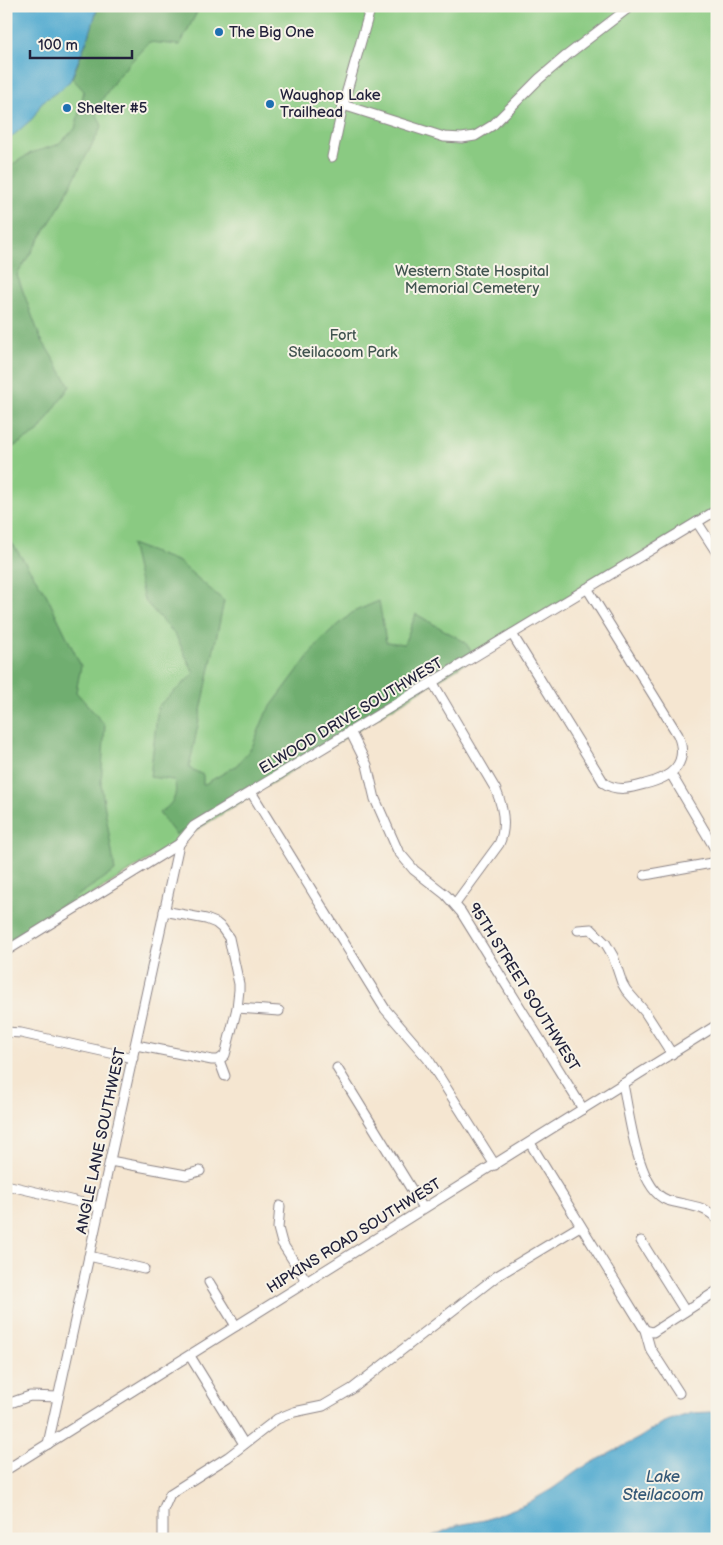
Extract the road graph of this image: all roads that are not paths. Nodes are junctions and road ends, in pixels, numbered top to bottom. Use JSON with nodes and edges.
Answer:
{"nodes":[{"id":1,"x":371,"y":6,"type":"edge"},
{"id":2,"x":631,"y":6,"type":"edge"},
{"id":3,"x":343,"y":104,"type":"junction"},
{"id":4,"x":332,"y":157,"type":"dead end"},
{"id":5,"x":717,"y":510,"type":"edge"},
{"id":6,"x":697,"y":522,"type":"junction"},
{"id":7,"x":717,"y":554,"type":"edge"},
{"id":8,"x":587,"y":588,"type":"junction"},
{"id":9,"x":512,"y":634,"type":"junction"},
{"id":10,"x":433,"y":683,"type":"junction"},
{"id":11,"x":350,"y":731,"type":"junction"},
{"id":12,"x":671,"y":774,"type":"junction"},
{"id":13,"x":251,"y":792,"type":"junction"},
{"id":14,"x":179,"y":844,"type":"junction"},
{"id":15,"x":717,"y":852,"type":"edge"},
{"id":16,"x":717,"y":862,"type":"edge"},
{"id":17,"x":645,"y":875,"type":"dead end"},
{"id":18,"x":454,"y":904,"type":"junction"},
{"id":19,"x":164,"y":911,"type":"junction"},
{"id":20,"x":578,"y":930,"type":"dead end"},
{"id":21,"x":6,"y":951,"type":"edge"},
{"id":22,"x":237,"y":1008,"type":"junction"},
{"id":23,"x":279,"y":1011,"type":"dead end"},
{"id":24,"x":717,"y":1025,"type":"edge"},
{"id":25,"x":6,"y":1032,"type":"edge"},
{"id":26,"x":136,"y":1045,"type":"junction"},
{"id":27,"x":672,"y":1054,"type":"junction"},
{"id":28,"x":133,"y":1058,"type":"junction"},
{"id":29,"x":219,"y":1060,"type":"junction"},
{"id":30,"x":337,"y":1068,"type":"dead end"},
{"id":31,"x":225,"y":1076,"type":"dead end"},
{"id":32,"x":623,"y":1084,"type":"junction"},
{"id":33,"x":583,"y":1109,"type":"junction"},
{"id":34,"x":530,"y":1143,"type":"junction"},
{"id":35,"x":110,"y":1161,"type":"junction"},
{"id":36,"x":495,"y":1165,"type":"junction"},
{"id":37,"x":200,"y":1171,"type":"dead end"},
{"id":38,"x":6,"y":1186,"type":"edge"},
{"id":39,"x":280,"y":1206,"type":"dead end"},
{"id":40,"x":100,"y":1207,"type":"junction"},
{"id":41,"x":423,"y":1208,"type":"junction"},
{"id":42,"x":717,"y":1219,"type":"edge"},
{"id":43,"x":580,"y":1226,"type":"junction"},
{"id":44,"x":641,"y":1241,"type":"dead end"},
{"id":45,"x":89,"y":1256,"type":"junction"},
{"id":46,"x":144,"y":1268,"type":"dead end"},
{"id":47,"x":209,"y":1282,"type":"dead end"},
{"id":48,"x":307,"y":1282,"type":"junction"},
{"id":49,"x":717,"y":1291,"type":"edge"},
{"id":50,"x":685,"y":1311,"type":"junction"},
{"id":51,"x":236,"y":1326,"type":"junction"},
{"id":52,"x":645,"y":1330,"type":"junction"},
{"id":53,"x":190,"y":1356,"type":"junction"},
{"id":54,"x":679,"y":1393,"type":"dead end"},
{"id":55,"x":58,"y":1397,"type":"junction"},
{"id":56,"x":6,"y":1402,"type":"edge"},
{"id":57,"x":48,"y":1444,"type":"junction"},
{"id":58,"x":244,"y":1444,"type":"junction"},
{"id":59,"x":6,"y":1470,"type":"edge"},
{"id":60,"x":163,"y":1539,"type":"edge"}],
"edges":[{"from":1,"to":3,"type":"street"},
{"from":2,"to":3,"type":"street"},
{"from":3,"to":4,"type":"street"},
{"from":5,"to":6,"type":"street","name":"ELWOOD DRIVE SOUTHWEST"},
{"from":6,"to":7,"type":"street"},
{"from":6,"to":8,"type":"street","name":"ELWOOD DRIVE SOUTHWEST"},
{"from":8,"to":9,"type":"street","name":"ELWOOD DRIVE SOUTHWEST"},
{"from":8,"to":12,"type":"street"},
{"from":9,"to":10,"type":"street","name":"ELWOOD DRIVE SOUTHWEST"},
{"from":9,"to":12,"type":"street"},
{"from":10,"to":11,"type":"street","name":"ELWOOD DRIVE SOUTHWEST"},
{"from":10,"to":18,"type":"street"},
{"from":11,"to":13,"type":"street","name":"ELWOOD DRIVE SOUTHWEST"},
{"from":11,"to":18,"type":"street","name":"95TH STREET SOUTHWEST"},
{"from":12,"to":15,"type":"street"},
{"from":13,"to":14,"type":"street","name":"ELWOOD DRIVE SOUTHWEST"},
{"from":13,"to":36,"type":"street"},
{"from":14,"to":19,"type":"street","name":"ANGLE LANE SOUTHWEST"},
{"from":14,"to":21,"type":"street","name":"ELWOOD DRIVE SOUTHWEST"},
{"from":16,"to":17,"type":"street"},
{"from":18,"to":33,"type":"street","name":"95TH STREET SOUTHWEST"},
{"from":19,"to":22,"type":"street"},
{"from":19,"to":26,"type":"street","name":"ANGLE LANE SOUTHWEST"},
{"from":20,"to":27,"type":"street"},
{"from":22,"to":23,"type":"street"},
{"from":22,"to":29,"type":"street"},
{"from":24,"to":27,"type":"street","name":"HIPKINS ROAD SOUTHWEST"},
{"from":25,"to":28,"type":"street"},
{"from":26,"to":28,"type":"street","name":"ANGLE LANE SOUTHWEST"},
{"from":26,"to":29,"type":"street"},
{"from":27,"to":32,"type":"street","name":"HIPKINS ROAD SOUTHWEST"},
{"from":28,"to":35,"type":"street","name":"ANGLE LANE SOUTHWEST"},
{"from":29,"to":31,"type":"street"},
{"from":30,"to":41,"type":"street"},
{"from":32,"to":33,"type":"street","name":"HIPKINS ROAD SOUTHWEST"},
{"from":32,"to":42,"type":"street"},
{"from":33,"to":34,"type":"street","name":"HIPKINS ROAD SOUTHWEST"},
{"from":34,"to":36,"type":"street","name":"HIPKINS ROAD SOUTHWEST"},
{"from":34,"to":43,"type":"street"},
{"from":35,"to":37,"type":"street"},
{"from":35,"to":40,"type":"street","name":"ANGLE LANE SOUTHWEST"},
{"from":36,"to":41,"type":"street","name":"HIPKINS ROAD SOUTHWEST"},
{"from":38,"to":40,"type":"street"},
{"from":39,"to":48,"type":"street"},
{"from":40,"to":45,"type":"street","name":"ANGLE LANE SOUTHWEST"},
{"from":41,"to":48,"type":"street","name":"HIPKINS ROAD SOUTHWEST"},
{"from":43,"to":52,"type":"street"},
{"from":43,"to":58,"type":"street"},
{"from":44,"to":50,"type":"street"},
{"from":45,"to":46,"type":"street"},
{"from":45,"to":55,"type":"street","name":"ANGLE LANE SOUTHWEST"},
{"from":47,"to":51,"type":"street"},
{"from":48,"to":51,"type":"street","name":"HIPKINS ROAD SOUTHWEST"},
{"from":49,"to":50,"type":"street"},
{"from":50,"to":52,"type":"street"},
{"from":51,"to":53,"type":"street","name":"HIPKINS ROAD SOUTHWEST"},
{"from":52,"to":54,"type":"street"},
{"from":53,"to":57,"type":"street","name":"HIPKINS ROAD SOUTHWEST"},
{"from":53,"to":58,"type":"street"},
{"from":55,"to":56,"type":"street"},
{"from":55,"to":57,"type":"street","name":"ANGLE LANE SOUTHWEST"},
{"from":57,"to":59,"type":"street","name":"HIPKINS ROAD SOUTHWEST"},
{"from":58,"to":60,"type":"street"}]}
